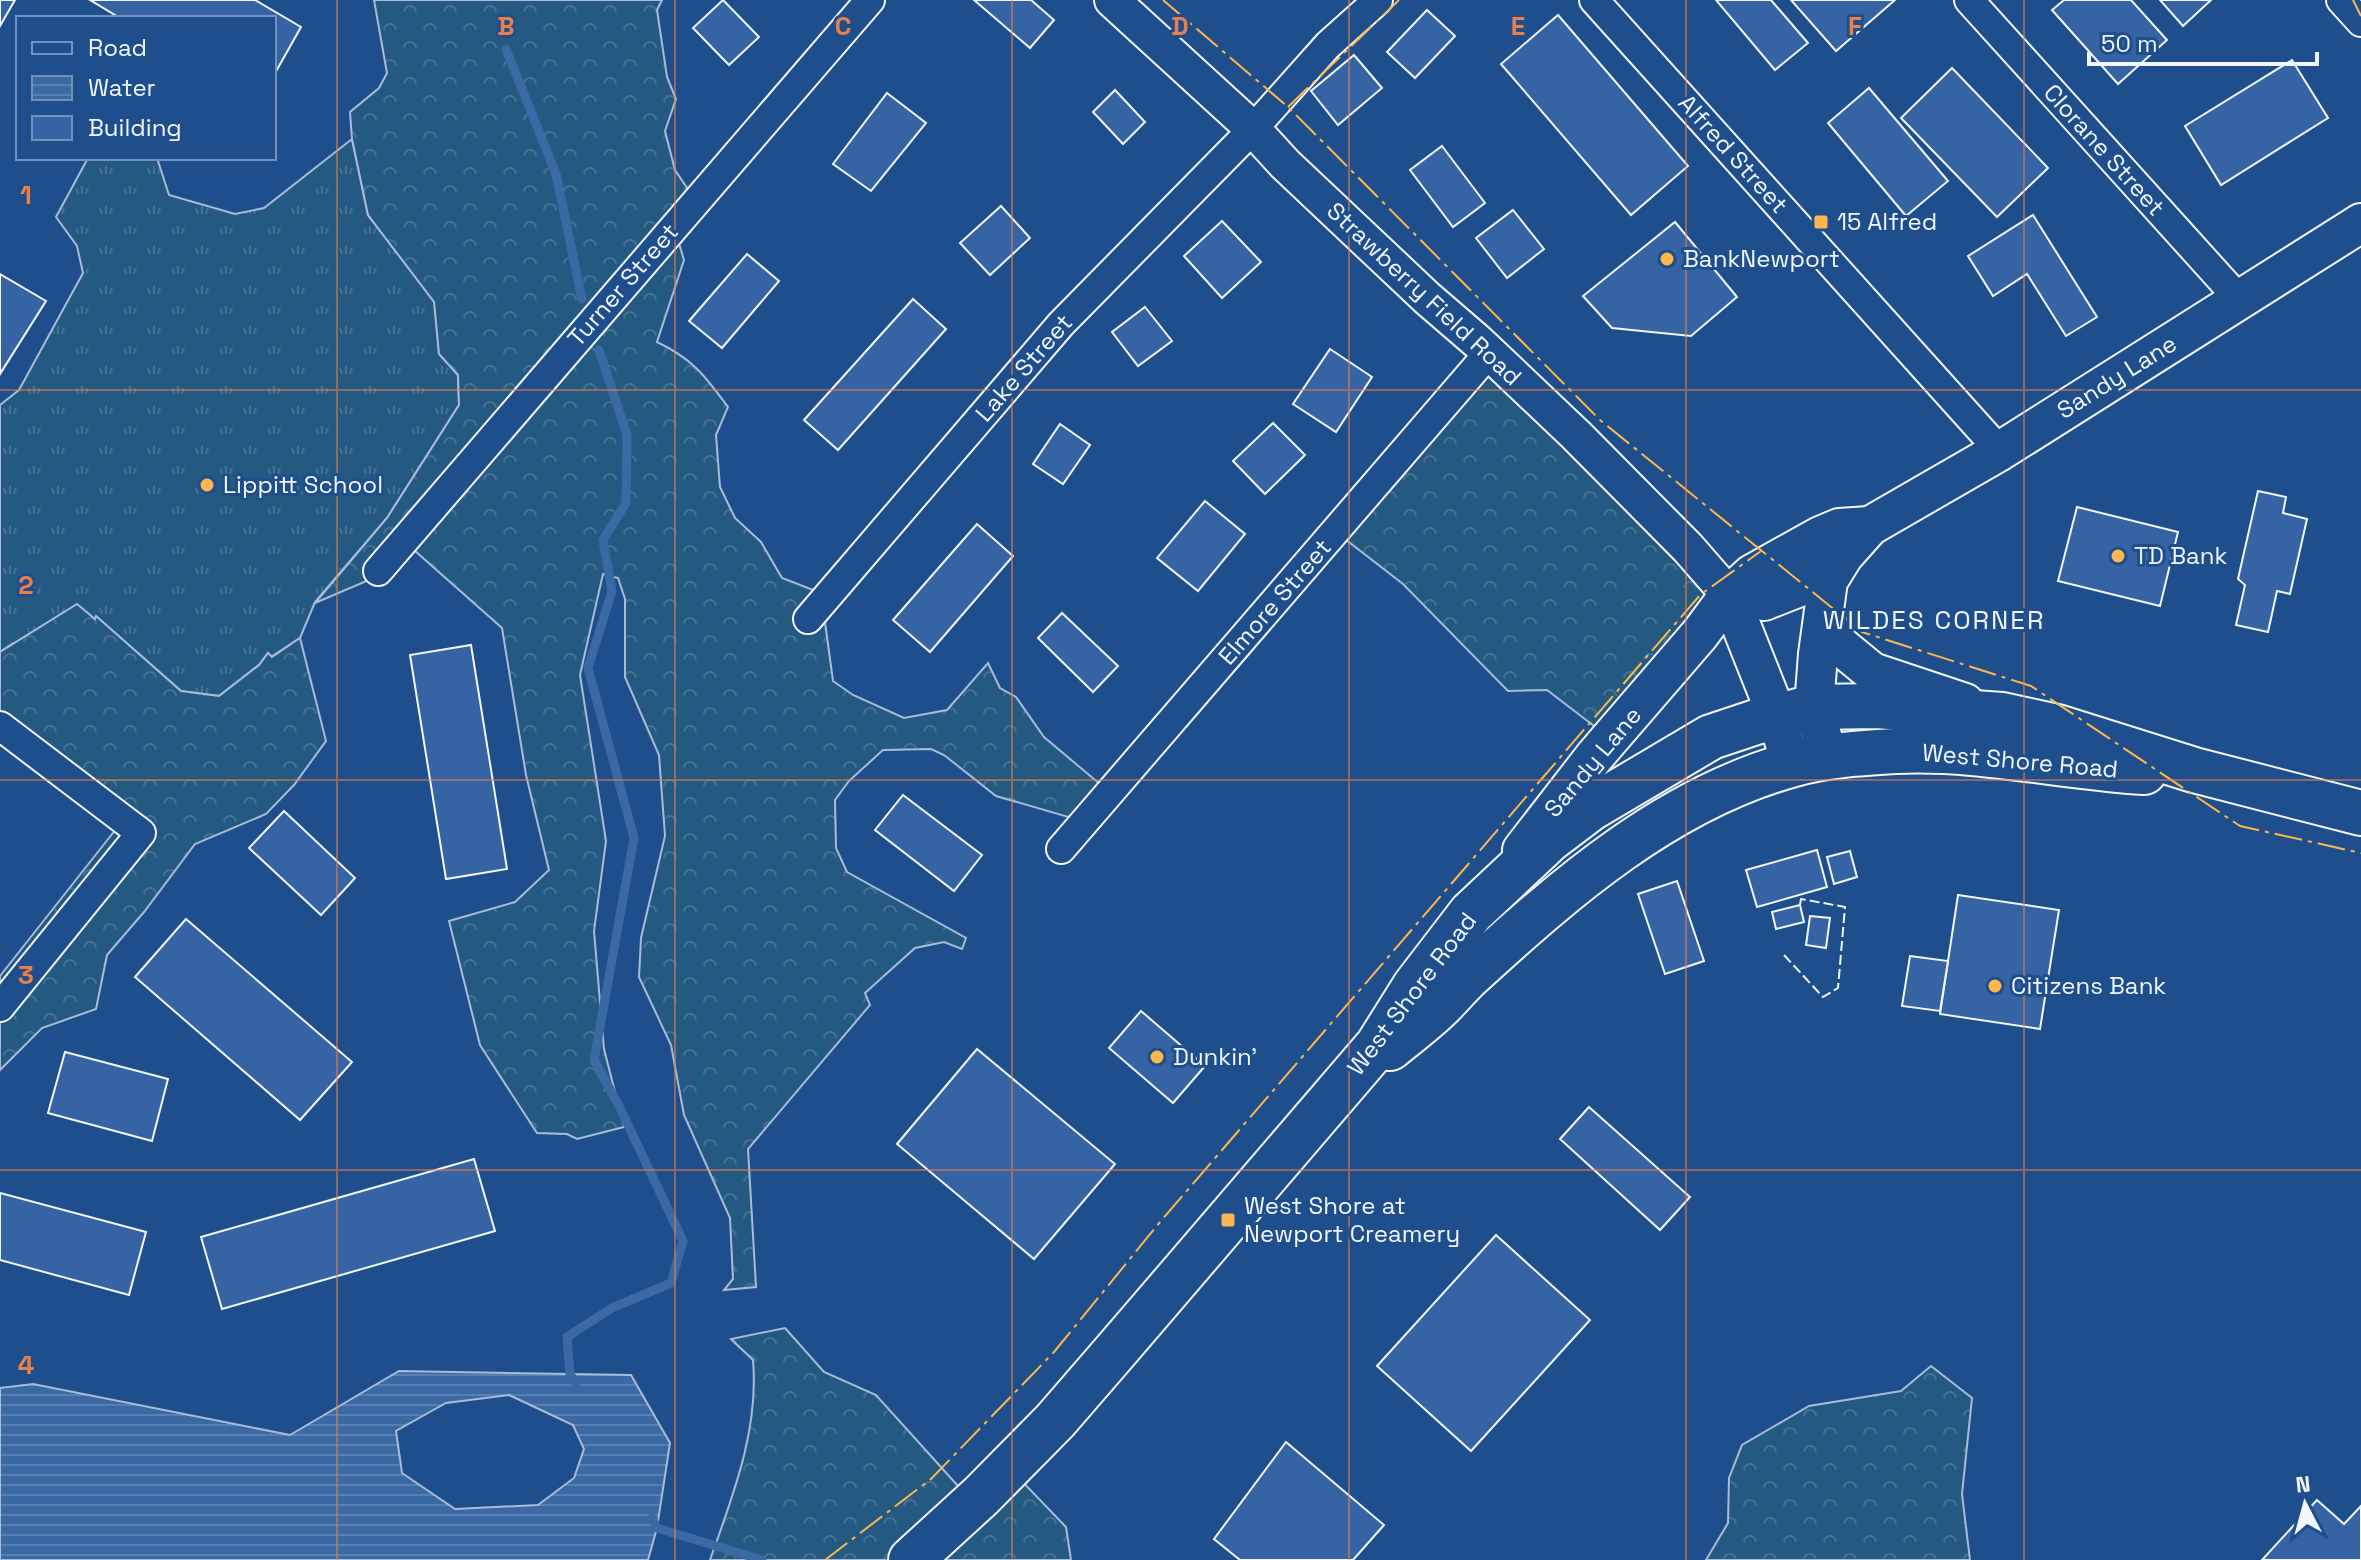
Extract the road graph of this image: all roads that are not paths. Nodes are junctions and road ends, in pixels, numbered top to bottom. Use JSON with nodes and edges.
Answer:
{"nodes":[{"id":1,"x":870,"y":0,"type":"edge"},
{"id":2,"x":1112,"y":0,"type":"edge"},
{"id":3,"x":1378,"y":0,"type":"edge"},
{"id":4,"x":1594,"y":0,"type":"edge"},
{"id":5,"x":1969,"y":0,"type":"edge"},
{"id":6,"x":2341,"y":0,"type":"edge"},
{"id":7,"x":2361,"y":22,"type":"edge"},
{"id":8,"x":1253,"y":129,"type":"junction"},
{"id":9,"x":2361,"y":223,"type":"edge"},
{"id":10,"x":2240,"y":300,"type":"junction"},
{"id":11,"x":1488,"y":354,"type":"junction"},
{"id":12,"x":2000,"y":451,"type":"junction"},
{"id":13,"x":1858,"y":539,"type":"junction"},
{"id":14,"x":378,"y":571,"type":"dead end"},
{"id":15,"x":1729,"y":595,"type":"junction"},
{"id":16,"x":808,"y":619,"type":"dead end"},
{"id":17,"x":1824,"y":619,"type":"junction"},
{"id":18,"x":1796,"y":712,"type":"junction"},
{"id":19,"x":2002,"y":715,"type":"junction"},
{"id":20,"x":0,"y":726,"type":"edge"},
{"id":21,"x":1810,"y":761,"type":"junction"},
{"id":22,"x":2216,"y":776,"type":"junction"},
{"id":23,"x":2361,"y":813,"type":"edge"},
{"id":24,"x":1061,"y":849,"type":"dead end"},
{"id":25,"x":1490,"y":895,"type":"junction"},
{"id":26,"x":0,"y":1007,"type":"edge"},
{"id":27,"x":1320,"y":1110,"type":"junction"},
{"id":28,"x":911,"y":1560,"type":"edge"}],
"edges":[{"from":1,"to":14,"type":"street","name":"Turner Street"},
{"from":2,"to":8,"type":"street","name":"Strawberry Field Road"},
{"from":3,"to":8,"type":"street","name":"Lake Street"},
{"from":4,"to":12,"type":"street","name":"Alfred Street"},
{"from":5,"to":10,"type":"street","name":"Clorane Street"},
{"from":6,"to":7,"type":"street"},
{"from":8,"to":11,"type":"street","name":"Strawberry Field Road"},
{"from":8,"to":16,"type":"street","name":"Lake Street"},
{"from":9,"to":10,"type":"main road","name":"Sandy Lane"},
{"from":10,"to":12,"type":"main road","name":"Sandy Lane"},
{"from":11,"to":15,"type":"street","name":"Strawberry Field Road"},
{"from":11,"to":24,"type":"street","name":"Elmore Street"},
{"from":12,"to":13,"type":"main road","name":"Sandy Lane"},
{"from":13,"to":15,"type":"main road","name":"Sandy Lane"},
{"from":13,"to":17,"type":"main road"},
{"from":15,"to":18,"type":"main road"},
{"from":15,"to":25,"type":"main road","name":"Sandy Lane"},
{"from":17,"to":18,"type":"main road"},
{"from":17,"to":19,"type":"main road"},
{"from":18,"to":19,"type":"main road","name":"West Shore Road"},
{"from":18,"to":21,"type":"main road"},
{"from":18,"to":25,"type":"main road","name":"West Shore Road"},
{"from":19,"to":22,"type":"main road","name":"West Shore Road"},
{"from":20,"to":26,"type":"street"},
{"from":21,"to":22,"type":"main road","name":"West Shore Road"},
{"from":21,"to":27,"type":"main road","name":"West Shore Road"},
{"from":22,"to":23,"type":"main road","name":"West Shore Road"},
{"from":25,"to":27,"type":"main road","name":"West Shore Road"},
{"from":27,"to":28,"type":"main road","name":"West Shore Road"}]}
